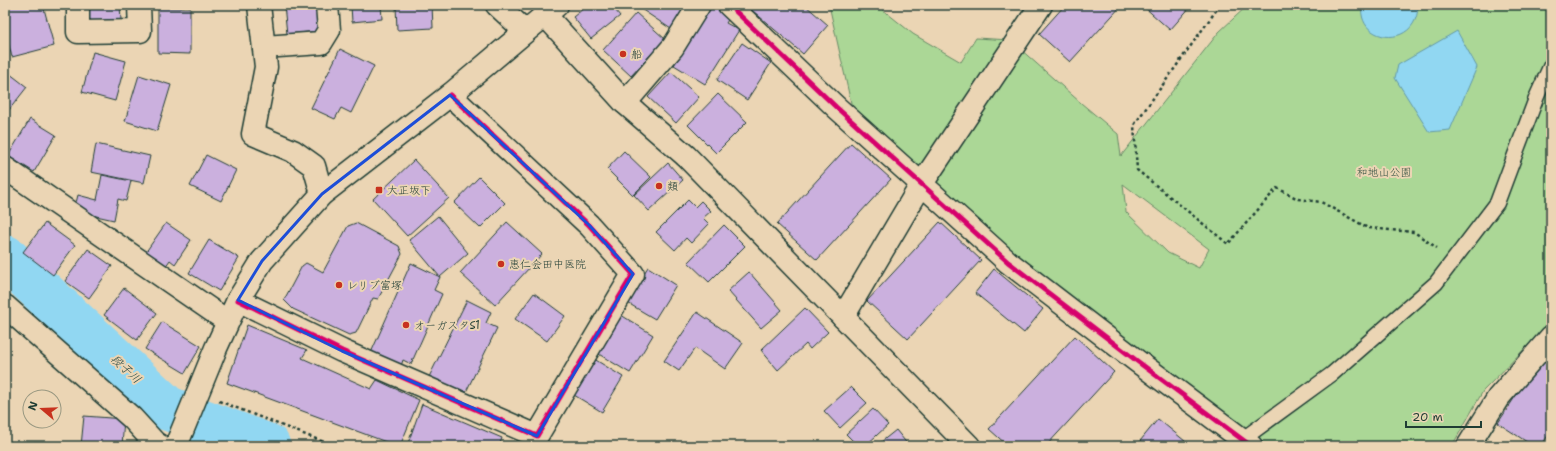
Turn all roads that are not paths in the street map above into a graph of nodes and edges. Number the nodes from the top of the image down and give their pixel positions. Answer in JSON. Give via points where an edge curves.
{"nodes":[{"id":1,"x":78,"y":5,"type":"edge"},
{"id":2,"x":139,"y":5,"type":"edge"},
{"id":3,"x":259,"y":5,"type":"edge"},
{"id":4,"x":327,"y":5,"type":"edge"},
{"id":5,"x":497,"y":5,"type":"edge"},
{"id":6,"x":699,"y":5,"type":"edge"},
{"id":7,"x":729,"y":5,"type":"edge"},
{"id":8,"x":1041,"y":5,"type":"edge"},
{"id":9,"x":551,"y":10,"type":"edge"},
{"id":10,"x":525,"y":31,"type":"junction"},
{"id":11,"x":264,"y":47,"type":"junction"},
{"id":12,"x":1551,"y":65,"type":"edge"},
{"id":13,"x":450,"y":95,"type":"junction"},
{"id":14,"x":625,"y":103,"type":"junction"},
{"id":15,"x":5,"y":168,"type":"edge"},
{"id":16,"x":921,"y":185,"type":"junction"},
{"id":17,"x":322,"y":194,"type":"junction"},
{"id":18,"x":238,"y":300,"type":"junction"},
{"id":19,"x":5,"y":306,"type":"edge"},
{"id":20,"x":843,"y":317,"type":"junction"},
{"id":21,"x":227,"y":321,"type":"junction"},
{"id":22,"x":1551,"y":337,"type":"edge"},
{"id":23,"x":535,"y":441,"type":"edge"},
{"id":24,"x":171,"y":444,"type":"edge"},
{"id":25,"x":1243,"y":444,"type":"edge"},
{"id":26,"x":969,"y":446,"type":"edge"},
{"id":27,"x":1468,"y":446,"type":"edge"}],
"edges":[{"from":1,"to":2,"type":"street","via":[[78,32],[140,31]]},
{"from":3,"to":11,"type":"street"},
{"from":4,"to":11,"type":"street","via":[[329,30],[321,43]]},
{"from":5,"to":10,"type":"street"},
{"from":6,"to":14,"type":"street","via":[[673,47]]},
{"from":7,"to":16,"type":"street"},
{"from":8,"to":16,"type":"street"},
{"from":9,"to":10,"type":"street"},
{"from":9,"to":14,"type":"street"},
{"from":10,"to":13,"type":"street"},
{"from":11,"to":17,"type":"street","via":[[266,67],[253,134],[294,151],[314,166]]},
{"from":12,"to":25,"type":"lane","via":[[1497,204],[1436,283],[1332,374]]},
{"from":13,"to":17,"type":"street"},
{"from":13,"to":23,"type":"street","via":[[589,224],[633,274]]},
{"from":14,"to":20,"type":"street","via":[[686,156]]},
{"from":15,"to":21,"type":"street"},
{"from":16,"to":20,"type":"street"},
{"from":16,"to":25,"type":"street","via":[[1008,262]]},
{"from":17,"to":18,"type":"street","via":[[262,261]]},
{"from":18,"to":21,"type":"street"},
{"from":18,"to":23,"type":"street"},
{"from":19,"to":24,"type":"street","via":[[132,418],[155,443]]},
{"from":20,"to":26,"type":"street"},
{"from":21,"to":24,"type":"street","via":[[198,392]]},
{"from":22,"to":27,"type":"street","via":[[1498,398]]}]}
